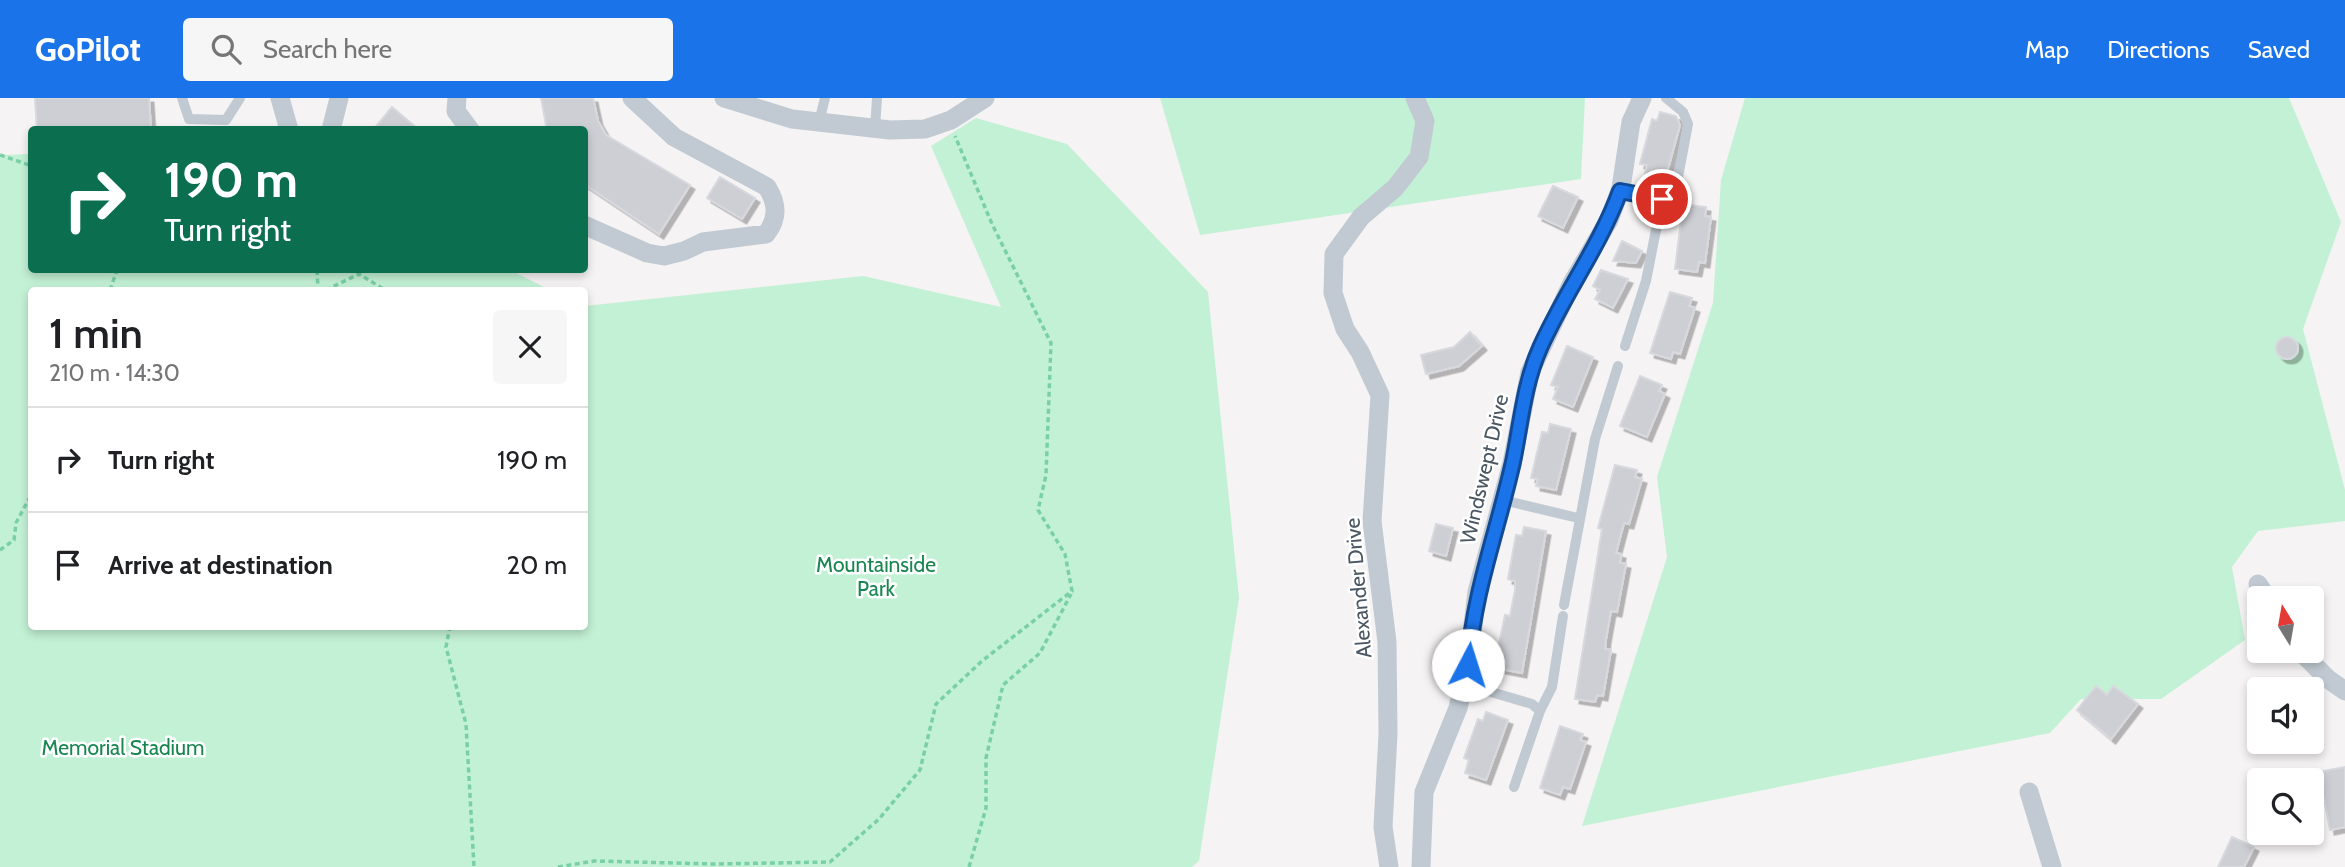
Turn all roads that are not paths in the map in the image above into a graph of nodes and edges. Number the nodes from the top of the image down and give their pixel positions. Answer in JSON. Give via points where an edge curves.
{"nodes":[{"id":1,"x":182,"y":98,"type":"edge"},
{"id":2,"x":240,"y":98,"type":"edge"},
{"id":3,"x":280,"y":98,"type":"edge"},
{"id":4,"x":339,"y":98,"type":"edge"},
{"id":5,"x":457,"y":98,"type":"edge"},
{"id":6,"x":632,"y":98,"type":"edge"},
{"id":7,"x":724,"y":98,"type":"edge"},
{"id":8,"x":825,"y":98,"type":"edge"},
{"id":9,"x":877,"y":98,"type":"edge"},
{"id":10,"x":985,"y":98,"type":"edge"},
{"id":11,"x":1415,"y":98,"type":"edge"},
{"id":12,"x":1642,"y":98,"type":"edge"},
{"id":13,"x":1666,"y":98,"type":"edge"},
{"id":14,"x":819,"y":122,"type":"junction"},
{"id":15,"x":288,"y":126,"type":"edge"},
{"id":16,"x":332,"y":126,"type":"edge"},
{"id":17,"x":468,"y":126,"type":"edge"},
{"id":18,"x":875,"y":128,"type":"junction"},
{"id":19,"x":1620,"y":191,"type":"junction"},
{"id":20,"x":1662,"y":199,"type":"junction"},
{"id":21,"x":588,"y":227,"type":"edge"},
{"id":22,"x":1625,"y":346,"type":"dead end"},
{"id":23,"x":1618,"y":366,"type":"dead end"},
{"id":24,"x":1503,"y":500,"type":"junction"},
{"id":25,"x":1578,"y":518,"type":"junction"},
{"id":26,"x":2312,"y":663,"type":"edge"},
{"id":27,"x":1464,"y":684,"type":"junction"},
{"id":28,"x":2345,"y":691,"type":"edge"},
{"id":29,"x":1540,"y":711,"type":"junction"},
{"id":30,"x":1514,"y":787,"type":"dead end"},
{"id":31,"x":2029,"y":792,"type":"dead end"},
{"id":32,"x":1388,"y":867,"type":"edge"},
{"id":33,"x":1420,"y":867,"type":"edge"},
{"id":34,"x":2052,"y":867,"type":"edge"}],
"edges":[{"from":1,"to":2,"type":"lane","via":[[189,119],[202,120],[226,120]]},
{"from":3,"to":15,"type":"street"},
{"from":4,"to":16,"type":"street"},
{"from":5,"to":17,"type":"street","via":[[456,111]]},
{"from":6,"to":21,"type":"street","via":[[674,137],[767,187],[775,218],[766,234],[702,242],[664,256]]},
{"from":7,"to":14,"type":"street"},
{"from":8,"to":14,"type":"lane"},
{"from":9,"to":18,"type":"lane"},
{"from":10,"to":18,"type":"street","via":[[951,120],[925,129]]},
{"from":11,"to":32,"type":"street","name":"Alexander Drive","via":[[1425,121],[1419,157],[1395,188],[1361,217],[1334,254],[1333,293],[1345,330],[1380,396],[1372,521],[1387,642],[1382,827]]},
{"from":12,"to":19,"type":"street","name":"Windswept Drive","via":[[1631,122]]},
{"from":13,"to":20,"type":"lane","via":[[1687,118],[1688,135],[1675,193]]},
{"from":14,"to":18,"type":"street"},
{"from":19,"to":20,"type":"lane"},
{"from":19,"to":24,"type":"street","name":"Windswept Drive","via":[[1530,372]]},
{"from":20,"to":22,"type":"lane","via":[[1646,281]]},
{"from":23,"to":25,"type":"lane","via":[[1595,439]]},
{"from":24,"to":25,"type":"lane"},
{"from":24,"to":27,"type":"street","name":"Windswept Drive","via":[[1477,592]]},
{"from":25,"to":29,"type":"lane","via":[[1552,687]]},
{"from":26,"to":28,"type":"street"},
{"from":27,"to":29,"type":"lane","via":[[1532,704]]},
{"from":27,"to":33,"type":"street","name":"Windswept Drive","via":[[1424,792]]},
{"from":29,"to":30,"type":"lane"},
{"from":31,"to":34,"type":"street"}]}
